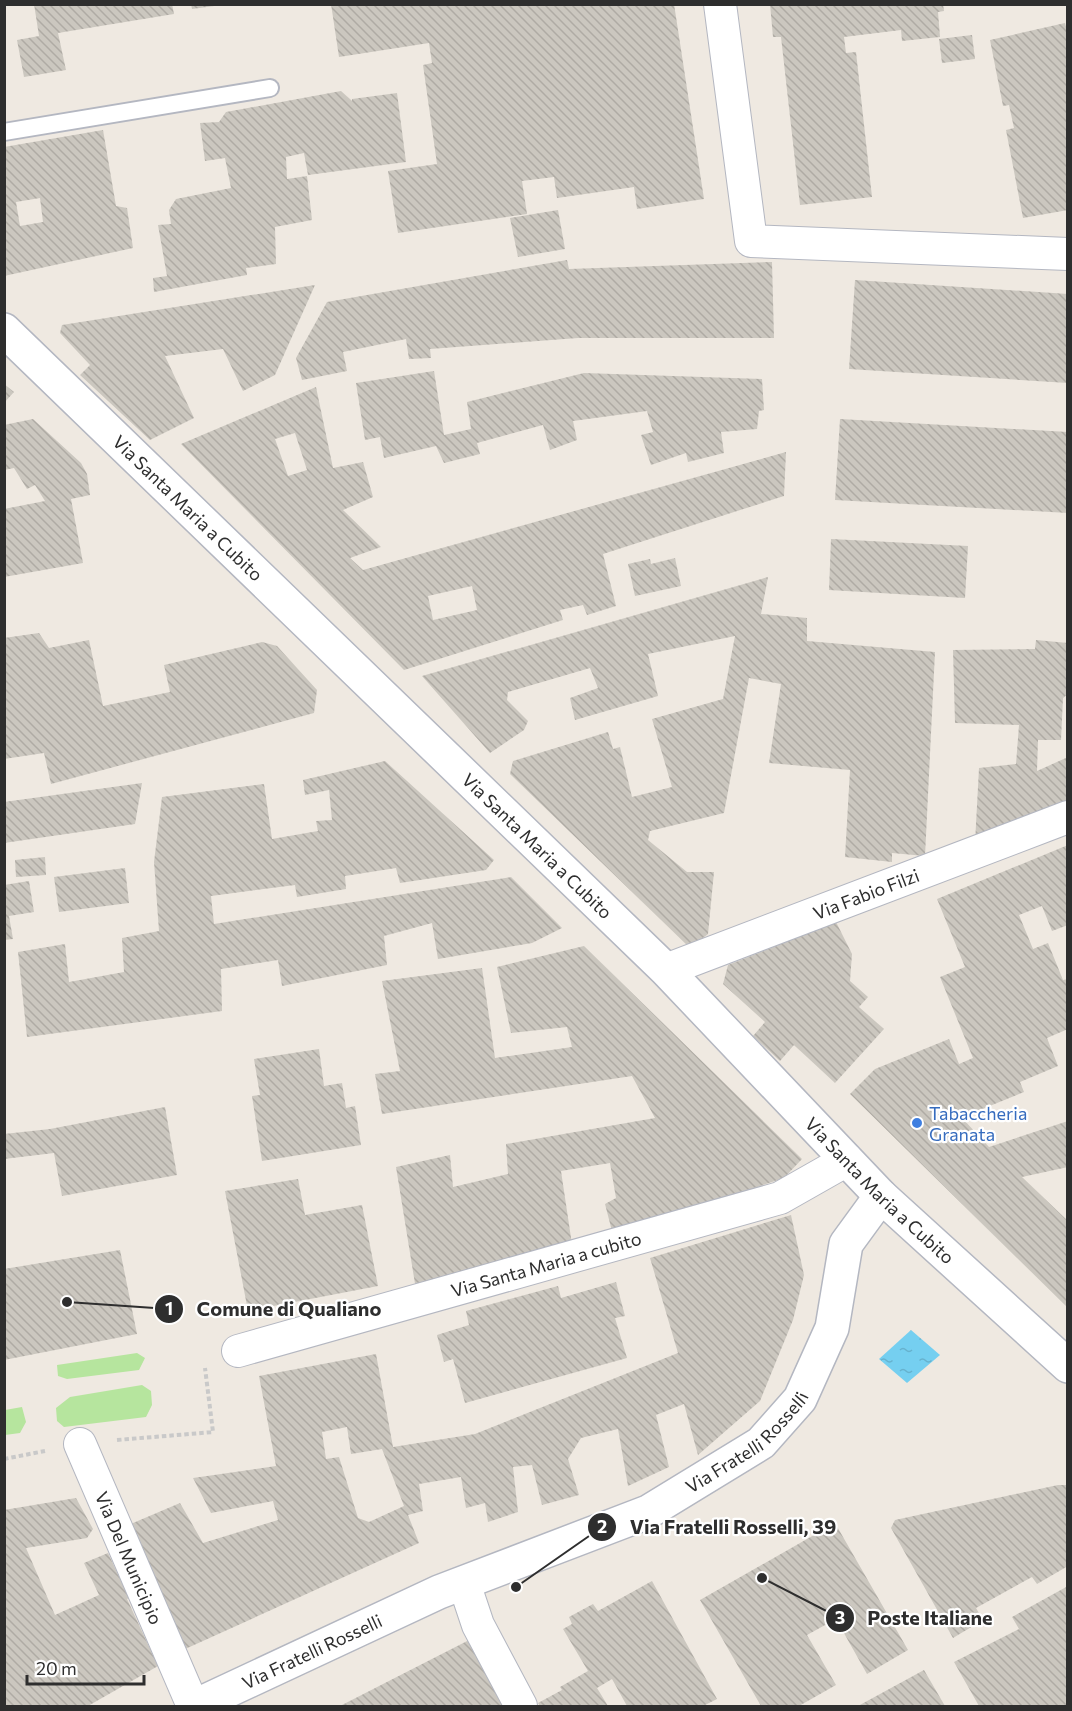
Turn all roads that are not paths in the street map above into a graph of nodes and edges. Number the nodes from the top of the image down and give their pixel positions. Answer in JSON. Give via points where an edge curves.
{"nodes":[{"id":1,"x":720,"y":4,"type":"edge"},
{"id":2,"x":270,"y":88,"type":"dead end"},
{"id":3,"x":4,"y":132,"type":"edge"},
{"id":4,"x":1068,"y":254,"type":"edge"},
{"id":5,"x":4,"y":330,"type":"edge"},
{"id":6,"x":1068,"y":817,"type":"edge"},
{"id":7,"x":666,"y":970,"type":"junction"},
{"id":8,"x":847,"y":1160,"type":"junction"},
{"id":9,"x":881,"y":1196,"type":"junction"},
{"id":10,"x":238,"y":1352,"type":"road end"},
{"id":11,"x":1068,"y":1366,"type":"edge"},
{"id":12,"x":80,"y":1444,"type":"road end"},
{"id":13,"x":464,"y":1583,"type":"junction"},
{"id":14,"x":194,"y":1707,"type":"edge"},
{"id":15,"x":521,"y":1707,"type":"edge"}],
"edges":[{"from":1,"to":4,"type":"street","via":[[751,241]]},
{"from":2,"to":3,"type":"lane"},
{"from":5,"to":7,"type":"main road","name":"Via Santa Maria a Cubito"},
{"from":6,"to":7,"type":"street","name":"Via Fabio Filzi"},
{"from":7,"to":8,"type":"main road","name":"Via Santa Maria a Cubito"},
{"from":8,"to":9,"type":"main road","name":"Via Santa Maria a Cubito"},
{"from":8,"to":10,"type":"street","name":"Via Santa Maria a cubito","via":[[780,1198]]},
{"from":9,"to":11,"type":"main road","name":"Via Santa Maria a Cubito"},
{"from":9,"to":13,"type":"main road","name":"Via Fratelli Rosselli","via":[[846,1244],[832,1328],[800,1399],[761,1443],[648,1512]]},
{"from":12,"to":14,"type":"street","name":"Via Del Municipio"},
{"from":13,"to":14,"type":"main road","name":"Via Fratelli Rosselli"},
{"from":13,"to":15,"type":"street","via":[[478,1625]]}]}
